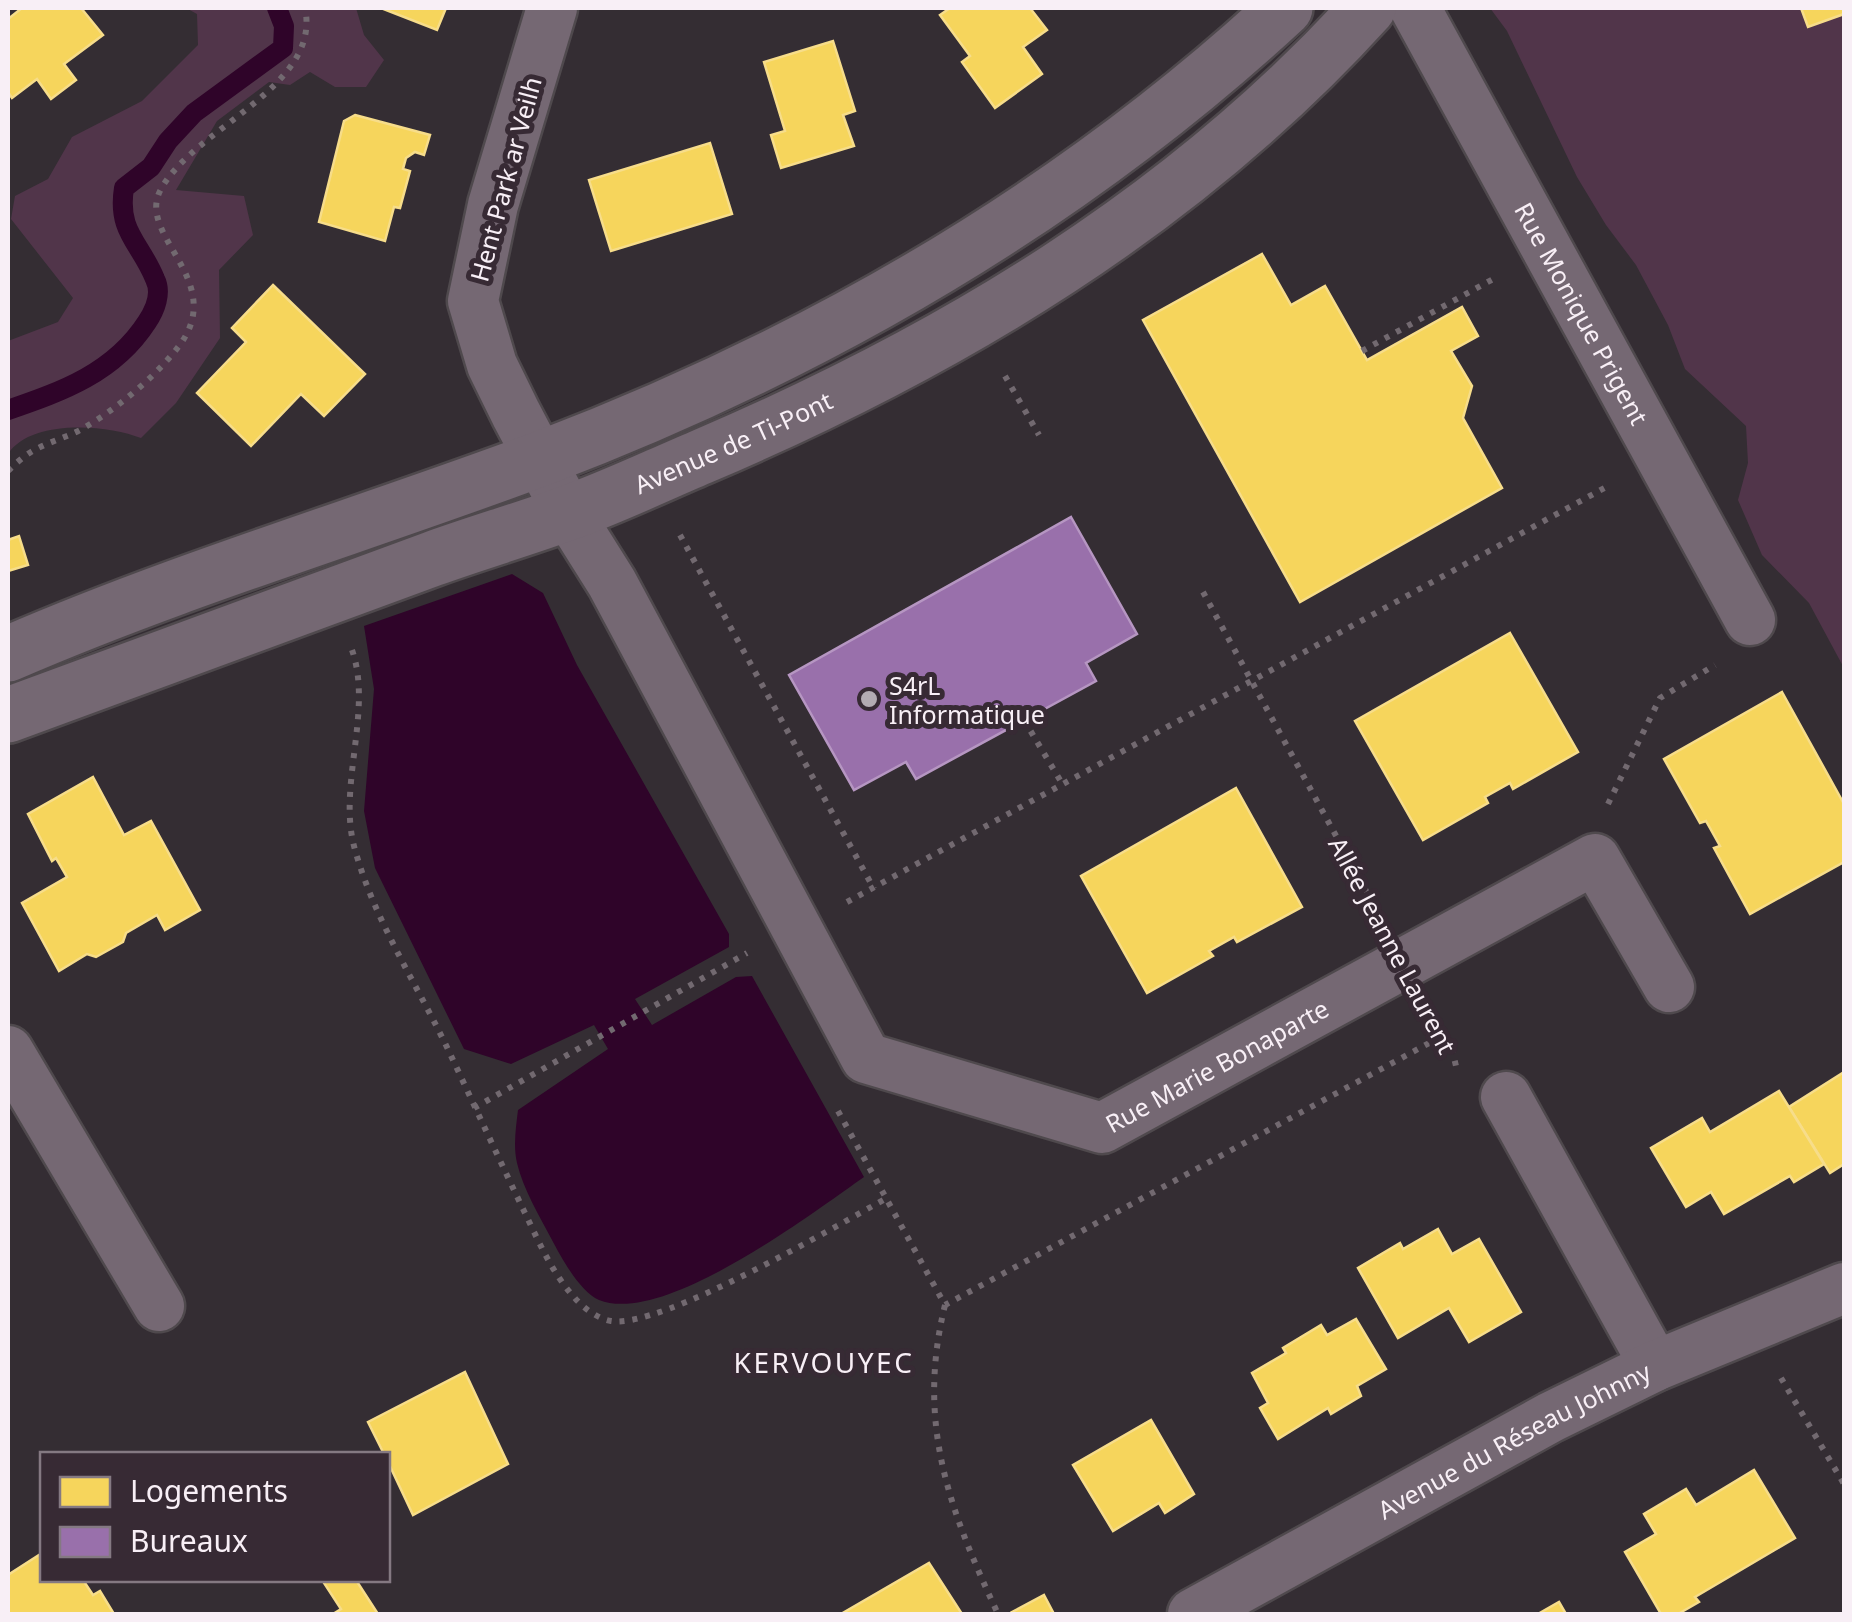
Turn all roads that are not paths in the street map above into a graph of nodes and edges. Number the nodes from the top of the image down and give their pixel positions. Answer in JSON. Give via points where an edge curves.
{"nodes":[{"id":1,"x":552,"y":8,"type":"edge"},
{"id":2,"x":1285,"y":8,"type":"edge"},
{"id":3,"x":1368,"y":8,"type":"edge"},
{"id":4,"x":1415,"y":8,"type":"edge"},
{"id":5,"x":541,"y":458,"type":"junction"},
{"id":6,"x":568,"y":513,"type":"junction"},
{"id":7,"x":1750,"y":620,"type":"road end"},
{"id":8,"x":8,"y":654,"type":"edge"},
{"id":9,"x":8,"y":715,"type":"edge"},
{"id":10,"x":1669,"y":987,"type":"dead end"},
{"id":11,"x":8,"y":1051,"type":"edge"},
{"id":12,"x":1506,"y":1098,"type":"road end"},
{"id":13,"x":1844,"y":1288,"type":"edge"},
{"id":14,"x":159,"y":1306,"type":"dead end"},
{"id":15,"x":1655,"y":1366,"type":"junction"},
{"id":16,"x":1193,"y":1614,"type":"edge"}],
"edges":[{"from":1,"to":5,"type":"street","name":"Hent Park ar Veilh","via":[[493,206],[474,300],[492,365]]},
{"from":2,"to":5,"type":"street","via":[[1073,183],[943,265],[733,378]]},
{"from":3,"to":6,"type":"street","name":"Avenue de Ti-Pont","via":[[1248,128],[1064,267],[851,389]]},
{"from":4,"to":7,"type":"street","name":"Rue Monique Prigent"},
{"from":5,"to":6,"type":"street","name":"Rue Marie Bonaparte"},
{"from":5,"to":8,"type":"street"},
{"from":6,"to":9,"type":"street","name":"Avenue de Ti-Pont"},
{"from":6,"to":10,"type":"street","name":"Rue Marie Bonaparte","via":[[866,1058],[1102,1128],[1595,859]]},
{"from":11,"to":14,"type":"street"},
{"from":12,"to":15,"type":"street"},
{"from":13,"to":15,"type":"street","name":"Avenue du Réseau Johnny"},
{"from":15,"to":16,"type":"street","name":"Avenue du Réseau Johnny"}]}
